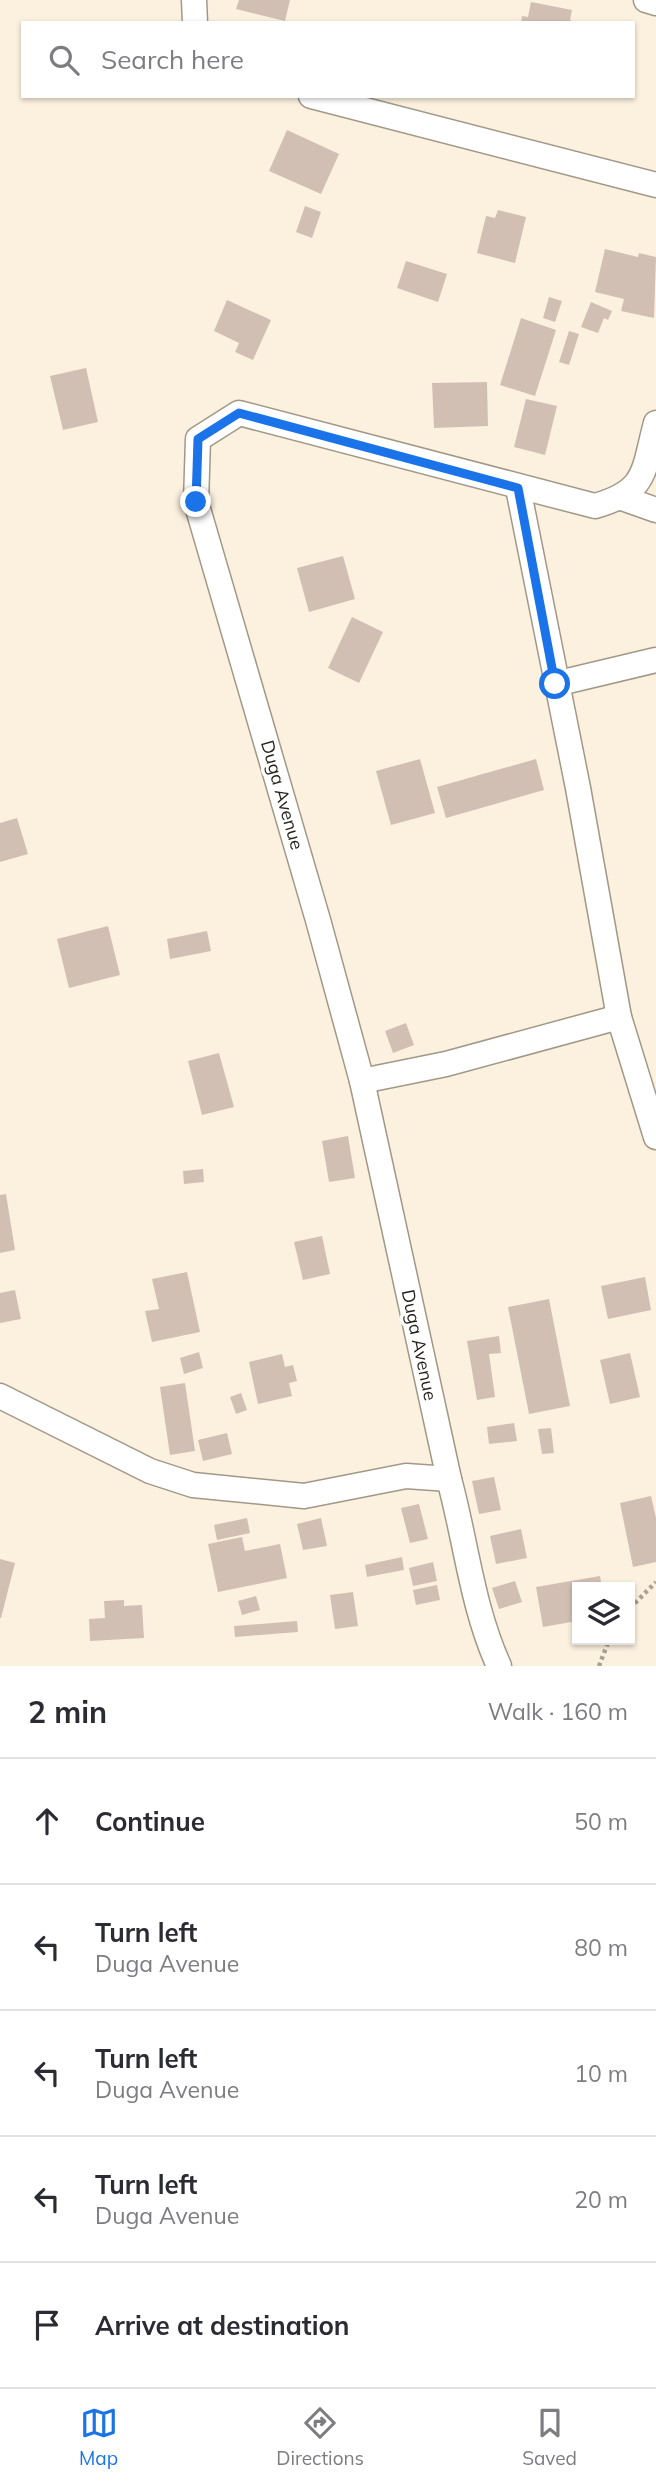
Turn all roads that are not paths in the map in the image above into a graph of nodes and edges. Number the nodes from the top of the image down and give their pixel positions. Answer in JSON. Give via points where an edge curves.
{"nodes":[{"id":1,"x":194,"y":0,"type":"edge"},
{"id":2,"x":646,"y":0,"type":"edge"},
{"id":3,"x":656,"y":3,"type":"edge"},
{"id":4,"x":195,"y":21,"type":"edge"},
{"id":5,"x":318,"y":98,"type":"edge"},
{"id":6,"x":656,"y":185,"type":"edge"},
{"id":7,"x":656,"y":423,"type":"edge"},
{"id":8,"x":518,"y":488,"type":"junction"},
{"id":9,"x":622,"y":498,"type":"junction"},
{"id":10,"x":656,"y":510,"type":"edge"},
{"id":11,"x":656,"y":660,"type":"edge"},
{"id":12,"x":555,"y":684,"type":"junction"},
{"id":13,"x":619,"y":1017,"type":"junction"},
{"id":14,"x":362,"y":1081,"type":"junction"},
{"id":15,"x":654,"y":1125,"type":"edge"},
{"id":16,"x":0,"y":1396,"type":"edge"},
{"id":17,"x":449,"y":1479,"type":"junction"},
{"id":18,"x":499,"y":1666,"type":"edge"}],
"edges":[{"from":1,"to":4,"type":"street"},
{"from":2,"to":3,"type":"street"},
{"from":5,"to":6,"type":"street"},
{"from":7,"to":9,"type":"street","via":[[641,481]]},
{"from":8,"to":9,"type":"street","name":"Duga Avenue","via":[[595,506]]},
{"from":8,"to":12,"type":"street"},
{"from":8,"to":14,"type":"street","name":"Duga Avenue","via":[[239,413],[198,439],[196,502]]},
{"from":9,"to":10,"type":"street"},
{"from":11,"to":12,"type":"street"},
{"from":12,"to":13,"type":"street"},
{"from":13,"to":14,"type":"street","via":[[446,1064]]},
{"from":13,"to":15,"type":"street"},
{"from":14,"to":17,"type":"street","name":"Duga Avenue"},
{"from":16,"to":17,"type":"street","via":[[150,1471],[193,1485],[304,1496],[405,1476]]},
{"from":17,"to":18,"type":"street","name":"Duga Avenue","via":[[482,1630]]}]}
